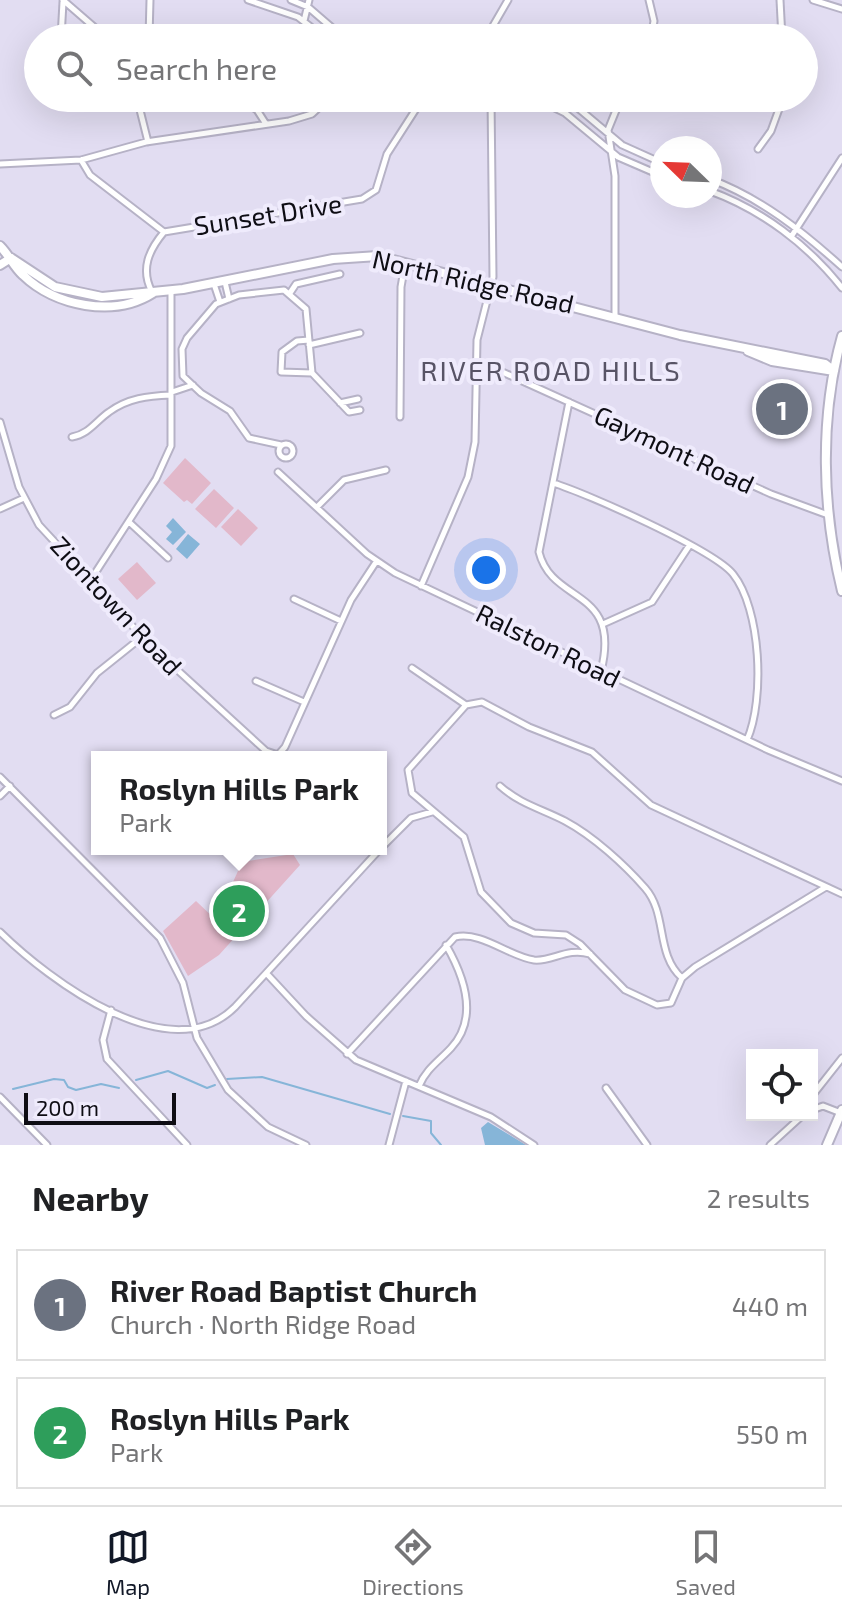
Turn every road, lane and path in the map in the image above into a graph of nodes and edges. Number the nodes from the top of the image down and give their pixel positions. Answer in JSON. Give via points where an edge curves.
{"nodes":[{"id":1,"x":150,"y":0,"type":"edge"},
{"id":2,"x":248,"y":0,"type":"edge"},
{"id":3,"x":291,"y":0,"type":"edge"},
{"id":4,"x":508,"y":0,"type":"edge"},
{"id":5,"x":649,"y":0,"type":"edge"},
{"id":6,"x":780,"y":0,"type":"edge"},
{"id":7,"x":813,"y":0,"type":"edge"},
{"id":8,"x":63,"y":1,"type":"edge"},
{"id":9,"x":308,"y":3,"type":"edge"},
{"id":10,"x":842,"y":9,"type":"edge"},
{"id":11,"x":304,"y":21,"type":"junction"},
{"id":12,"x":62,"y":24,"type":"edge"},
{"id":13,"x":88,"y":24,"type":"edge"},
{"id":14,"x":149,"y":24,"type":"edge"},
{"id":15,"x":308,"y":24,"type":"edge"},
{"id":16,"x":330,"y":24,"type":"edge"},
{"id":17,"x":494,"y":24,"type":"edge"},
{"id":18,"x":652,"y":24,"type":"edge"},
{"id":19,"x":781,"y":24,"type":"edge"},
{"id":20,"x":140,"y":112,"type":"edge"},
{"id":21,"x":258,"y":112,"type":"edge"},
{"id":22,"x":312,"y":112,"type":"edge"},
{"id":23,"x":414,"y":112,"type":"edge"},
{"id":24,"x":491,"y":112,"type":"edge"},
{"id":25,"x":563,"y":112,"type":"edge"},
{"id":26,"x":582,"y":112,"type":"edge"},
{"id":27,"x":615,"y":112,"type":"edge"},
{"id":28,"x":778,"y":112,"type":"edge"},
{"id":29,"x":266,"y":124,"type":"junction"},
{"id":30,"x":610,"y":136,"type":"junction"},
{"id":31,"x":148,"y":142,"type":"junction"},
{"id":32,"x":758,"y":149,"type":"dead end"},
{"id":33,"x":613,"y":154,"type":"junction"},
{"id":34,"x":650,"y":158,"type":"edge"},
{"id":35,"x":842,"y":158,"type":"edge"},
{"id":36,"x":81,"y":160,"type":"junction"},
{"id":37,"x":628,"y":162,"type":"junction"},
{"id":38,"x":0,"y":164,"type":"edge"},
{"id":39,"x":615,"y":171,"type":"junction"},
{"id":40,"x":650,"y":171,"type":"edge"},
{"id":41,"x":722,"y":184,"type":"edge"},
{"id":42,"x":722,"y":196,"type":"edge"},
{"id":43,"x":798,"y":228,"type":"junction"},
{"id":44,"x":164,"y":232,"type":"junction"},
{"id":45,"x":791,"y":237,"type":"junction"},
{"id":46,"x":0,"y":246,"type":"edge"},
{"id":47,"x":11,"y":258,"type":"junction"},
{"id":48,"x":406,"y":263,"type":"junction"},
{"id":49,"x":0,"y":265,"type":"edge"},
{"id":50,"x":842,"y":267,"type":"edge"},
{"id":51,"x":340,"y":274,"type":"dead end"},
{"id":52,"x":225,"y":282,"type":"junction"},
{"id":53,"x":214,"y":284,"type":"junction"},
{"id":54,"x":491,"y":285,"type":"junction"},
{"id":55,"x":842,"y":288,"type":"edge"},
{"id":56,"x":171,"y":291,"type":"junction"},
{"id":57,"x":153,"y":293,"type":"junction"},
{"id":58,"x":290,"y":293,"type":"junction"},
{"id":59,"x":229,"y":299,"type":"junction"},
{"id":60,"x":220,"y":302,"type":"junction"},
{"id":61,"x":615,"y":317,"type":"junction"},
{"id":62,"x":360,"y":333,"type":"dead end"},
{"id":63,"x":842,"y":336,"type":"edge"},
{"id":64,"x":309,"y":343,"type":"junction"},
{"id":65,"x":477,"y":364,"type":"junction"},
{"id":66,"x":838,"y":372,"type":"edge"},
{"id":67,"x":312,"y":373,"type":"junction"},
{"id":68,"x":193,"y":385,"type":"junction"},
{"id":69,"x":171,"y":394,"type":"junction"},
{"id":70,"x":358,"y":399,"type":"dead end"},
{"id":71,"x":569,"y":402,"type":"junction"},
{"id":72,"x":340,"y":403,"type":"junction"},
{"id":73,"x":360,"y":410,"type":"dead end"},
{"id":74,"x":400,"y":417,"type":"dead end"},
{"id":75,"x":0,"y":422,"type":"edge"},
{"id":76,"x":72,"y":437,"type":"dead end"},
{"id":77,"x":281,"y":445,"type":"dead end"},
{"id":78,"x":386,"y":470,"type":"dead end"},
{"id":79,"x":278,"y":472,"type":"dead end"},
{"id":80,"x":553,"y":483,"type":"junction"},
{"id":81,"x":24,"y":498,"type":"junction"},
{"id":82,"x":317,"y":507,"type":"junction"},
{"id":83,"x":0,"y":509,"type":"edge"},
{"id":84,"x":828,"y":515,"type":"junction"},
{"id":85,"x":129,"y":522,"type":"junction"},
{"id":86,"x":689,"y":546,"type":"junction"},
{"id":87,"x":168,"y":558,"type":"dead end"},
{"id":88,"x":376,"y":562,"type":"junction"},
{"id":89,"x":90,"y":581,"type":"junction"},
{"id":90,"x":421,"y":586,"type":"junction"},
{"id":91,"x":842,"y":591,"type":"edge"},
{"id":92,"x":294,"y":599,"type":"dead end"},
{"id":93,"x":341,"y":621,"type":"junction"},
{"id":94,"x":603,"y":624,"type":"junction"},
{"id":95,"x":142,"y":637,"type":"junction"},
{"id":96,"x":412,"y":668,"type":"dead end"},
{"id":97,"x":601,"y":671,"type":"junction"},
{"id":98,"x":256,"y":681,"type":"dead end"},
{"id":99,"x":304,"y":702,"type":"junction"},
{"id":100,"x":466,"y":705,"type":"junction"},
{"id":101,"x":54,"y":715,"type":"dead end"},
{"id":102,"x":747,"y":740,"type":"junction"},
{"id":103,"x":266,"y":751,"type":"edge"},
{"id":104,"x":282,"y":751,"type":"edge"},
{"id":105,"x":0,"y":777,"type":"edge"},
{"id":106,"x":842,"y":781,"type":"edge"},
{"id":107,"x":10,"y":786,"type":"junction"},
{"id":108,"x":500,"y":786,"type":"dead end"},
{"id":109,"x":0,"y":796,"type":"edge"},
{"id":110,"x":433,"y":812,"type":"junction"},
{"id":111,"x":387,"y":843,"type":"edge"},
{"id":112,"x":376,"y":855,"type":"edge"},
{"id":113,"x":826,"y":887,"type":"junction"},
{"id":114,"x":842,"y":894,"type":"edge"},
{"id":115,"x":0,"y":932,"type":"edge"},
{"id":116,"x":446,"y":945,"type":"junction"},
{"id":117,"x":591,"y":954,"type":"junction"},
{"id":118,"x":267,"y":974,"type":"junction"},
{"id":119,"x":682,"y":978,"type":"junction"},
{"id":120,"x":111,"y":1010,"type":"junction"},
{"id":121,"x":194,"y":1029,"type":"junction"},
{"id":122,"x":347,"y":1054,"type":"junction"},
{"id":123,"x":842,"y":1058,"type":"edge"},
{"id":124,"x":406,"y":1081,"type":"junction"},
{"id":125,"x":419,"y":1086,"type":"junction"},
{"id":126,"x":606,"y":1088,"type":"dead end"},
{"id":127,"x":818,"y":1088,"type":"edge"},
{"id":128,"x":0,"y":1097,"type":"edge"},
{"id":129,"x":818,"y":1108,"type":"edge"},
{"id":130,"x":841,"y":1112,"type":"edge"},
{"id":131,"x":796,"y":1121,"type":"edge"},
{"id":132,"x":47,"y":1145,"type":"edge"},
{"id":133,"x":187,"y":1145,"type":"edge"},
{"id":134,"x":306,"y":1145,"type":"edge"},
{"id":135,"x":389,"y":1145,"type":"edge"},
{"id":136,"x":534,"y":1145,"type":"edge"},
{"id":137,"x":647,"y":1145,"type":"edge"},
{"id":138,"x":770,"y":1145,"type":"edge"},
{"id":139,"x":827,"y":1145,"type":"edge"}],
"edges":[{"from":1,"to":14,"type":"street"},
{"from":2,"to":11,"type":"street"},
{"from":3,"to":9,"type":"street"},
{"from":4,"to":17,"type":"street"},
{"from":5,"to":18,"type":"street"},
{"from":6,"to":19,"type":"street"},
{"from":7,"to":10,"type":"street"},
{"from":8,"to":12,"type":"street"},
{"from":8,"to":13,"type":"street"},
{"from":9,"to":11,"type":"street"},
{"from":9,"to":16,"type":"street"},
{"from":11,"to":15,"type":"street"},
{"from":20,"to":31,"type":"street"},
{"from":21,"to":29,"type":"street"},
{"from":22,"to":29,"type":"street"},
{"from":23,"to":44,"type":"street","name":"Sunset Drive","via":[[368,197]]},
{"from":24,"to":54,"type":"street"},
{"from":25,"to":33,"type":"street"},
{"from":26,"to":30,"type":"street"},
{"from":27,"to":30,"type":"street"},
{"from":28,"to":32,"type":"street"},
{"from":29,"to":31,"type":"street"},
{"from":30,"to":33,"type":"street"},
{"from":30,"to":34,"type":"street"},
{"from":31,"to":36,"type":"street"},
{"from":33,"to":37,"type":"street"},
{"from":33,"to":39,"type":"street"},
{"from":35,"to":43,"type":"street"},
{"from":36,"to":38,"type":"street"},
{"from":36,"to":44,"type":"street","name":"Sunset Drive","via":[[90,175]]},
{"from":37,"to":39,"type":"street"},
{"from":37,"to":40,"type":"street"},
{"from":39,"to":61,"type":"street"},
{"from":41,"to":43,"type":"street"},
{"from":42,"to":45,"type":"street"},
{"from":43,"to":45,"type":"street"},
{"from":43,"to":50,"type":"street"},
{"from":44,"to":57,"type":"street","via":[[147,260]]},
{"from":45,"to":55,"type":"street"},
{"from":46,"to":47,"type":"main road","name":"North Ridge Road"},
{"from":47,"to":49,"type":"main road"},
{"from":47,"to":57,"type":"main road","name":"North Ridge Road","via":[[48,283],[77,294]]},
{"from":48,"to":52,"type":"main road","name":"North Ridge Road","via":[[360,255]]},
{"from":48,"to":54,"type":"main road","name":"North Ridge Road"},
{"from":48,"to":74,"type":"street","via":[[401,287]]},
{"from":51,"to":58,"type":"street","via":[[296,284]]},
{"from":52,"to":53,"type":"main road","name":"North Ridge Road"},
{"from":52,"to":59,"type":"street"},
{"from":53,"to":56,"type":"main road","name":"North Ridge Road"},
{"from":53,"to":60,"type":"street"},
{"from":54,"to":61,"type":"main road","name":"North Ridge Road"},
{"from":54,"to":65,"type":"street","via":[[477,340]]},
{"from":56,"to":57,"type":"main road","name":"North Ridge Road"},
{"from":56,"to":69,"type":"street"},
{"from":58,"to":59,"type":"street","via":[[273,289]]},
{"from":58,"to":64,"type":"street","via":[[306,309]]},
{"from":59,"to":60,"type":"street"},
{"from":60,"to":68,"type":"street","via":[[182,349],[183,376]]},
{"from":61,"to":66,"type":"main road","name":"North Ridge Road","via":[[772,361]]},
{"from":62,"to":64,"type":"street"},
{"from":63,"to":66,"type":"main road"},
{"from":64,"to":67,"type":"street"},
{"from":64,"to":67,"type":"street","via":[[297,341],[282,352],[281,372]]},
{"from":65,"to":71,"type":"street","name":"Gaymont Road"},
{"from":65,"to":90,"type":"street","via":[[470,469]]},
{"from":66,"to":84,"type":"main road","via":[[827,453]]},
{"from":67,"to":72,"type":"street"},
{"from":68,"to":69,"type":"street"},
{"from":68,"to":77,"type":"street","via":[[230,411],[249,438]]},
{"from":69,"to":76,"type":"street","via":[[123,403],[85,434]]},
{"from":69,"to":85,"type":"street","via":[[169,456]]},
{"from":70,"to":72,"type":"street"},
{"from":71,"to":80,"type":"street"},
{"from":71,"to":84,"type":"street","name":"Gaymont Road"},
{"from":72,"to":73,"type":"street","via":[[349,412]]},
{"from":75,"to":81,"type":"street","name":"Ziontown Road"},
{"from":78,"to":82,"type":"street","via":[[344,480]]},
{"from":79,"to":82,"type":"street","name":"Ralston Road"},
{"from":80,"to":86,"type":"street"},
{"from":80,"to":94,"type":"street","via":[[540,556]]},
{"from":81,"to":83,"type":"street"},
{"from":81,"to":89,"type":"street","name":"Ziontown Road","via":[[39,525]]},
{"from":82,"to":88,"type":"street","name":"Ralston Road"},
{"from":84,"to":91,"type":"main road"},
{"from":85,"to":87,"type":"street"},
{"from":85,"to":89,"type":"street"},
{"from":86,"to":94,"type":"street","via":[[652,602]]},
{"from":86,"to":102,"type":"street","via":[[728,568],[744,596],[758,659]]},
{"from":88,"to":90,"type":"street","name":"Ralston Road"},
{"from":88,"to":93,"type":"street"},
{"from":89,"to":95,"type":"street","name":"Ziontown Road"},
{"from":90,"to":97,"type":"street","name":"Ralston Road"},
{"from":92,"to":93,"type":"street"},
{"from":93,"to":99,"type":"street"},
{"from":94,"to":97,"type":"street"},
{"from":95,"to":101,"type":"street","via":[[97,673],[70,707]]},
{"from":95,"to":103,"type":"street","name":"Ziontown Road"},
{"from":96,"to":100,"type":"street"},
{"from":97,"to":102,"type":"street","name":"Ralston Road"},
{"from":98,"to":99,"type":"street"},
{"from":99,"to":104,"type":"street"},
{"from":100,"to":110,"type":"street","via":[[408,770],[412,793]]},
{"from":100,"to":113,"type":"street","via":[[482,702],[592,752],[651,805]]},
{"from":102,"to":106,"type":"street","name":"Ralston Road"},
{"from":105,"to":107,"type":"street"},
{"from":107,"to":109,"type":"street"},
{"from":107,"to":121,"type":"street","via":[[152,927],[177,970]]},
{"from":108,"to":119,"type":"street","via":[[524,804],[578,829],[644,888],[656,908],[667,958]]},
{"from":110,"to":111,"type":"street","via":[[411,818]]},
{"from":110,"to":117,"type":"street","via":[[464,837],[481,892],[511,923],[534,933],[566,935]]},
{"from":112,"to":118,"type":"street"},
{"from":113,"to":114,"type":"street"},
{"from":113,"to":119,"type":"street"},
{"from":115,"to":120,"type":"street","via":[[53,979]]},
{"from":116,"to":117,"type":"street","via":[[463,935],[536,960],[563,952]]},
{"from":116,"to":122,"type":"street"},
{"from":116,"to":125,"type":"street","via":[[466,993],[469,1016],[457,1041]]},
{"from":117,"to":119,"type":"street","via":[[620,987],[657,1005],[673,1000]]},
{"from":118,"to":121,"type":"street","via":[[226,1017]]},
{"from":118,"to":122,"type":"street"},
{"from":120,"to":121,"type":"street","via":[[154,1025]]},
{"from":120,"to":133,"type":"street","via":[[103,1040],[107,1059]]},
{"from":121,"to":134,"type":"street","via":[[235,1098],[268,1127]]},
{"from":122,"to":124,"type":"street"},
{"from":123,"to":127,"type":"street"},
{"from":124,"to":125,"type":"street"},
{"from":124,"to":135,"type":"street"},
{"from":125,"to":136,"type":"street","via":[[501,1122]]},
{"from":126,"to":137,"type":"street"},
{"from":128,"to":132,"type":"street"},
{"from":129,"to":130,"type":"street"},
{"from":130,"to":139,"type":"main road"},
{"from":131,"to":138,"type":"street"}]}
